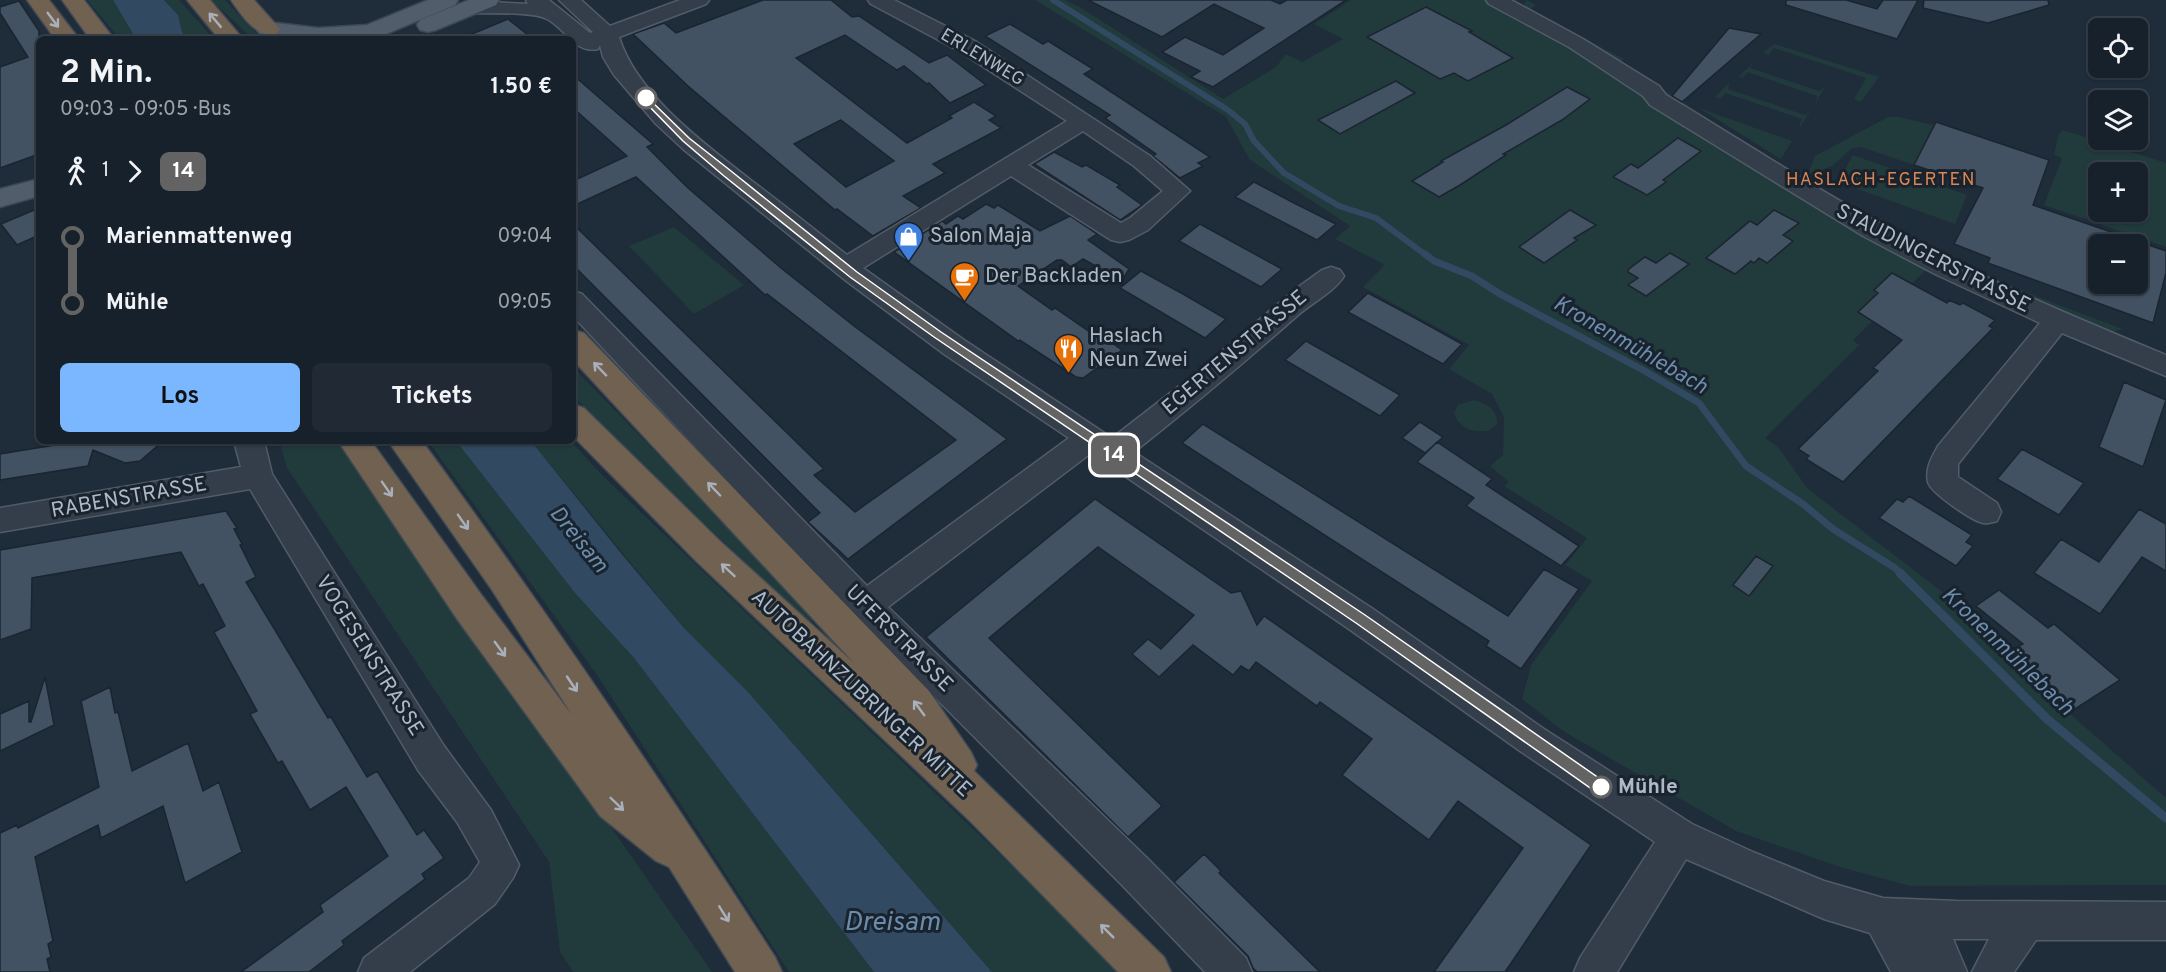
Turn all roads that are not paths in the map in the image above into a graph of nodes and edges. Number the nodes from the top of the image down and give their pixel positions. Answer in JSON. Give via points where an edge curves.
{"nodes":[{"id":1,"x":38,"y":0,"type":"edge"},
{"id":2,"x":73,"y":0,"type":"edge"},
{"id":3,"x":198,"y":0,"type":"edge"},
{"id":4,"x":242,"y":0,"type":"edge"},
{"id":5,"x":447,"y":0,"type":"edge"},
{"id":6,"x":536,"y":0,"type":"edge"},
{"id":7,"x":699,"y":0,"type":"edge"},
{"id":8,"x":878,"y":0,"type":"edge"},
{"id":9,"x":1496,"y":0,"type":"edge"},
{"id":10,"x":479,"y":4,"type":"edge"},
{"id":11,"x":579,"y":4,"type":"edge"},
{"id":12,"x":553,"y":14,"type":"junction"},
{"id":13,"x":273,"y":34,"type":"edge"},
{"id":14,"x":362,"y":35,"type":"edge"},
{"id":15,"x":65,"y":36,"type":"edge"},
{"id":16,"x":100,"y":36,"type":"edge"},
{"id":17,"x":228,"y":36,"type":"edge"},
{"id":18,"x":403,"y":36,"type":"edge"},
{"id":19,"x":610,"y":46,"type":"junction"},
{"id":20,"x":1083,"y":122,"type":"junction"},
{"id":21,"x":1012,"y":166,"type":"junction"},
{"id":22,"x":36,"y":174,"type":"edge"},
{"id":23,"x":36,"y":188,"type":"edge"},
{"id":24,"x":5,"y":196,"type":"edge"},
{"id":25,"x":846,"y":267,"type":"junction"},
{"id":26,"x":1330,"y":276,"type":"dead end"},
{"id":27,"x":576,"y":303,"type":"edge"},
{"id":28,"x":2057,"y":321,"type":"junction"},
{"id":29,"x":576,"y":344,"type":"edge"},
{"id":30,"x":2166,"y":366,"type":"edge"},
{"id":31,"x":576,"y":419,"type":"edge"},
{"id":32,"x":250,"y":444,"type":"edge"},
{"id":33,"x":356,"y":444,"type":"edge"},
{"id":34,"x":406,"y":444,"type":"edge"},
{"id":35,"x":1101,"y":446,"type":"junction"},
{"id":36,"x":258,"y":476,"type":"junction"},
{"id":37,"x":1986,"y":512,"type":"dead end"},
{"id":38,"x":0,"y":520,"type":"edge"},
{"id":39,"x":865,"y":606,"type":"junction"},
{"id":40,"x":987,"y":809,"type":"junction"},
{"id":41,"x":1679,"y":837,"type":"junction"},
{"id":42,"x":692,"y":865,"type":"junction"},
{"id":43,"x":1884,"y":917,"type":"junction"},
{"id":44,"x":1924,"y":919,"type":"junction"},
{"id":45,"x":2027,"y":920,"type":"junction"},
{"id":46,"x":2166,"y":921,"type":"edge"},
{"id":47,"x":378,"y":972,"type":"edge"},
{"id":48,"x":760,"y":972,"type":"edge"},
{"id":49,"x":1149,"y":972,"type":"edge"},
{"id":50,"x":1232,"y":972,"type":"edge"},
{"id":51,"x":1594,"y":972,"type":"edge"},
{"id":52,"x":1913,"y":972,"type":"edge"},
{"id":53,"x":1947,"y":972,"type":"edge"},
{"id":54,"x":1992,"y":972,"type":"edge"}],
"edges":[{"from":1,"to":15,"type":"highway","one_way":true},
{"from":2,"to":16,"type":"highway"},
{"from":17,"to":3,"type":"highway","one_way":true},
{"from":4,"to":13,"type":"highway"},
{"from":5,"to":14,"type":"main road"},
{"from":6,"to":12,"type":"street"},
{"from":7,"to":19,"type":"street"},
{"from":8,"to":20,"type":"street","name":"ERLENWEG","via":[[967,46]]},
{"from":9,"to":28,"type":"street","name":"STAUDINGERSTRASSE","via":[[1576,43],[1651,91],[1658,100],[1834,208],[1954,273]]},
{"from":10,"to":12,"type":"street"},
{"from":10,"to":18,"type":"main road"},
{"from":11,"to":19,"type":"street"},
{"from":12,"to":19,"type":"street","via":[[586,42]]},
{"from":13,"to":14,"type":"main road"},
{"from":19,"to":25,"type":"street","via":[[632,83],[686,140]]},
{"from":20,"to":21,"type":"street"},
{"from":20,"to":21,"type":"street","name":"ERLENWEG","via":[[1178,190],[1140,224],[1120,234]]},
{"from":21,"to":25,"type":"street"},
{"from":22,"to":24,"type":"main road"},
{"from":23,"to":24,"type":"main road"},
{"from":25,"to":35,"type":"street","via":[[954,347]]},
{"from":26,"to":35,"type":"street","name":"EGERTENSTRASSE","via":[[1206,380]]},
{"from":27,"to":39,"type":"street","name":"UFERSTRASSE"},
{"from":28,"to":30,"type":"street","name":"STAUDINGERSTRASSE"},
{"from":28,"to":37,"type":"street","via":[[1943,464],[1943,482]]},
{"from":40,"to":29,"type":"highway","one_way":true,"via":[[916,703]]},
{"from":40,"to":31,"type":"highway","name":"AUTOBAHNZUBRINGER MITTE","one_way":true,"via":[[709,552]]},
{"from":32,"to":36,"type":"street","name":"VOGESENSTRASSE"},
{"from":33,"to":42,"type":"highway","one_way":true,"via":[[470,608],[614,803]]},
{"from":34,"to":42,"type":"highway","one_way":true,"via":[[504,580]]},
{"from":35,"to":39,"type":"street","name":"EGERTENSTRASSE"},
{"from":35,"to":41,"type":"street"},
{"from":36,"to":38,"type":"street","name":"RABENSTRASSE"},
{"from":36,"to":47,"type":"street","name":"VOGESENSTRASSE","via":[[425,748],[491,843],[500,866],[482,891]]},
{"from":39,"to":50,"type":"street","name":"UFERSTRASSE"},
{"from":49,"to":40,"type":"highway","name":"AUTOBAHNZUBRINGER MITTE","one_way":true},
{"from":41,"to":43,"type":"street","via":[[1824,900]]},
{"from":41,"to":51,"type":"street"},
{"from":42,"to":48,"type":"highway","one_way":true},
{"from":43,"to":44,"type":"street"},
{"from":43,"to":52,"type":"street"},
{"from":44,"to":45,"type":"street"},
{"from":44,"to":53,"type":"street"},
{"from":45,"to":46,"type":"street"},
{"from":45,"to":54,"type":"street"}]}
